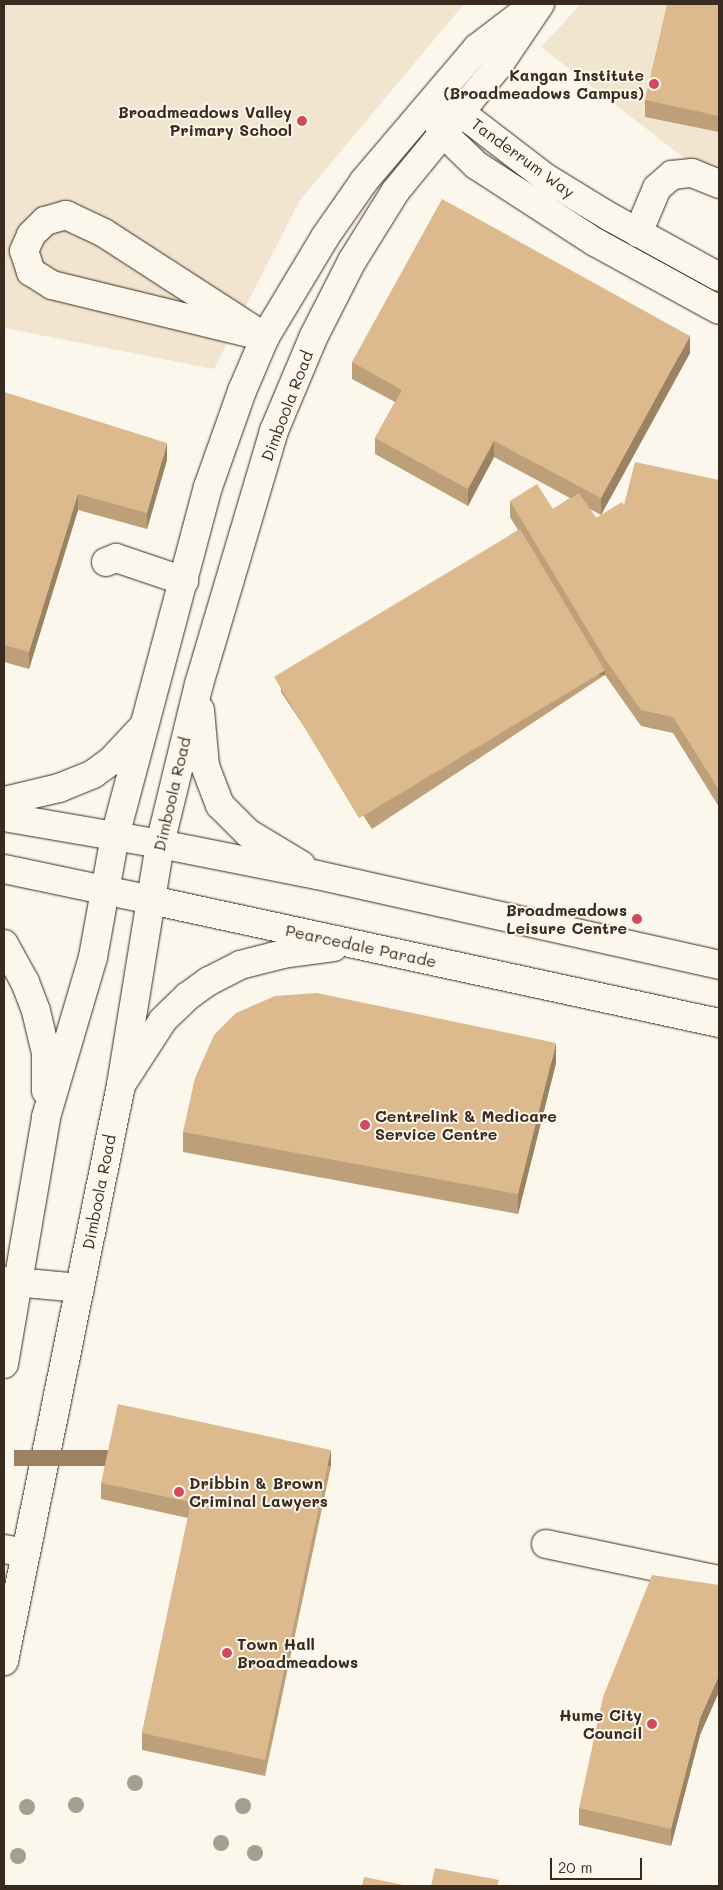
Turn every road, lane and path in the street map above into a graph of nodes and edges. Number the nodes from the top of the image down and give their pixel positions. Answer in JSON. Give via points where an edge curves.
{"nodes":[{"id":1,"x":538,"y":4,"type":"edge"},
{"id":2,"x":429,"y":105,"type":"junction"},
{"id":3,"x":460,"y":112,"type":"junction"},
{"id":4,"x":443,"y":133,"type":"junction"},
{"id":5,"x":719,"y":184,"type":"edge"},
{"id":6,"x":638,"y":233,"type":"junction"},
{"id":7,"x":719,"y":277,"type":"edge"},
{"id":8,"x":719,"y":310,"type":"edge"},
{"id":9,"x":265,"y":337,"type":"junction"},
{"id":10,"x":232,"y":418,"type":"junction"},
{"id":11,"x":274,"y":431,"type":"junction"},
{"id":12,"x":106,"y":562,"type":"dead end"},
{"id":13,"x":184,"y":581,"type":"junction"},
{"id":14,"x":199,"y":684,"type":"junction"},
{"id":15,"x":144,"y":724,"type":"junction"},
{"id":16,"x":4,"y":801,"type":"edge"},
{"id":17,"x":4,"y":817,"type":"edge"},
{"id":18,"x":115,"y":836,"type":"junction"},
{"id":19,"x":160,"y":844,"type":"junction"},
{"id":20,"x":4,"y":869,"type":"edge"},
{"id":21,"x":317,"y":875,"type":"junction"},
{"id":22,"x":106,"y":893,"type":"junction"},
{"id":23,"x":151,"y":900,"type":"junction"},
{"id":24,"x":4,"y":944,"type":"edge"},
{"id":25,"x":353,"y":945,"type":"junction"},
{"id":26,"x":719,"y":965,"type":"edge"},
{"id":27,"x":719,"y":1023,"type":"edge"},
{"id":28,"x":121,"y":1085,"type":"junction"},
{"id":29,"x":46,"y":1117,"type":"junction"},
{"id":30,"x":11,"y":1283,"type":"edge"},
{"id":31,"x":80,"y":1288,"type":"junction"},
{"id":32,"x":4,"y":1364,"type":"edge"},
{"id":33,"x":546,"y":1544,"type":"dead end"},
{"id":34,"x":15,"y":1551,"type":"edge"},
{"id":35,"x":719,"y":1580,"type":"edge"},
{"id":36,"x":4,"y":1661,"type":"edge"}],
"edges":[{"from":1,"to":2,"type":"street","name":"Dimboola Road","via":[[477,48]]},
{"from":1,"to":3,"type":"street","name":"Dimboola Road","via":[[507,54]]},
{"from":2,"to":3,"type":"street","name":"Tanderrum Way"},
{"from":2,"to":4,"type":"street","name":"Tanderrum Way"},
{"from":2,"to":9,"type":"street","name":"Dimboola Road","via":[[338,217]]},
{"from":3,"to":4,"type":"street","name":"Dimboola Road"},
{"from":3,"to":6,"type":"street","name":"Tanderrum Way","via":[[546,178]]},
{"from":4,"to":8,"type":"street","name":"Tanderrum Way","via":[[476,165],[595,242]]},
{"from":4,"to":11,"type":"street","name":"Dimboola Road","via":[[395,192],[356,254],[313,338]]},
{"from":5,"to":6,"type":"street","via":[[692,174],[672,174],[657,188]]},
{"from":6,"to":7,"type":"street","name":"Tanderrum Way"},
{"from":9,"to":9,"type":"street","via":[[104,233],[66,215],[45,221],[31,235],[24,252],[31,272],[52,285]]},
{"from":9,"to":10,"type":"street","name":"Dimboola Road"},
{"from":10,"to":11,"type":"street"},
{"from":10,"to":13,"type":"street","name":"Dimboola Road","via":[[208,487]]},
{"from":11,"to":14,"type":"street","name":"Dimboola Road"},
{"from":12,"to":13,"type":"street","via":[[116,558]]},
{"from":13,"to":15,"type":"street","name":"Dimboola Road"},
{"from":14,"to":19,"type":"street","name":"Dimboola Road"},
{"from":14,"to":21,"type":"street","via":[[205,766],[220,805],[248,833]]},
{"from":15,"to":16,"type":"street","via":[[112,761],[93,774],[59,788]]},
{"from":15,"to":18,"type":"street","name":"Dimboola Road"},
{"from":17,"to":18,"type":"street"},
{"from":18,"to":19,"type":"street"},
{"from":18,"to":22,"type":"street","name":"Dimboola Road"},
{"from":19,"to":21,"type":"street"},
{"from":19,"to":23,"type":"street","name":"Dimboola Road"},
{"from":20,"to":22,"type":"street","name":"Pearcedale Parade"},
{"from":21,"to":26,"type":"street"},
{"from":22,"to":23,"type":"street","name":"Pearcedale Parade"},
{"from":22,"to":29,"type":"street","name":"Dimboola Road","via":[[91,966]]},
{"from":23,"to":25,"type":"street","name":"Pearcedale Parade"},
{"from":23,"to":28,"type":"street","name":"Dimboola Road"},
{"from":24,"to":29,"type":"street","via":[[25,982],[36,1011],[46,1053]]},
{"from":25,"to":27,"type":"street","name":"Pearcedale Parade"},
{"from":25,"to":28,"type":"street","via":[[274,956],[240,965],[209,981],[163,1020]]},
{"from":28,"to":31,"type":"street","name":"Dimboola Road"},
{"from":29,"to":30,"type":"street","name":"Dimboola Road"},
{"from":30,"to":31,"type":"street"},
{"from":30,"to":32,"type":"street","name":"Dimboola Road"},
{"from":31,"to":34,"type":"street","name":"Dimboola Road"},
{"from":33,"to":35,"type":"street"},
{"from":34,"to":36,"type":"street","name":"Dimboola Road"}]}
